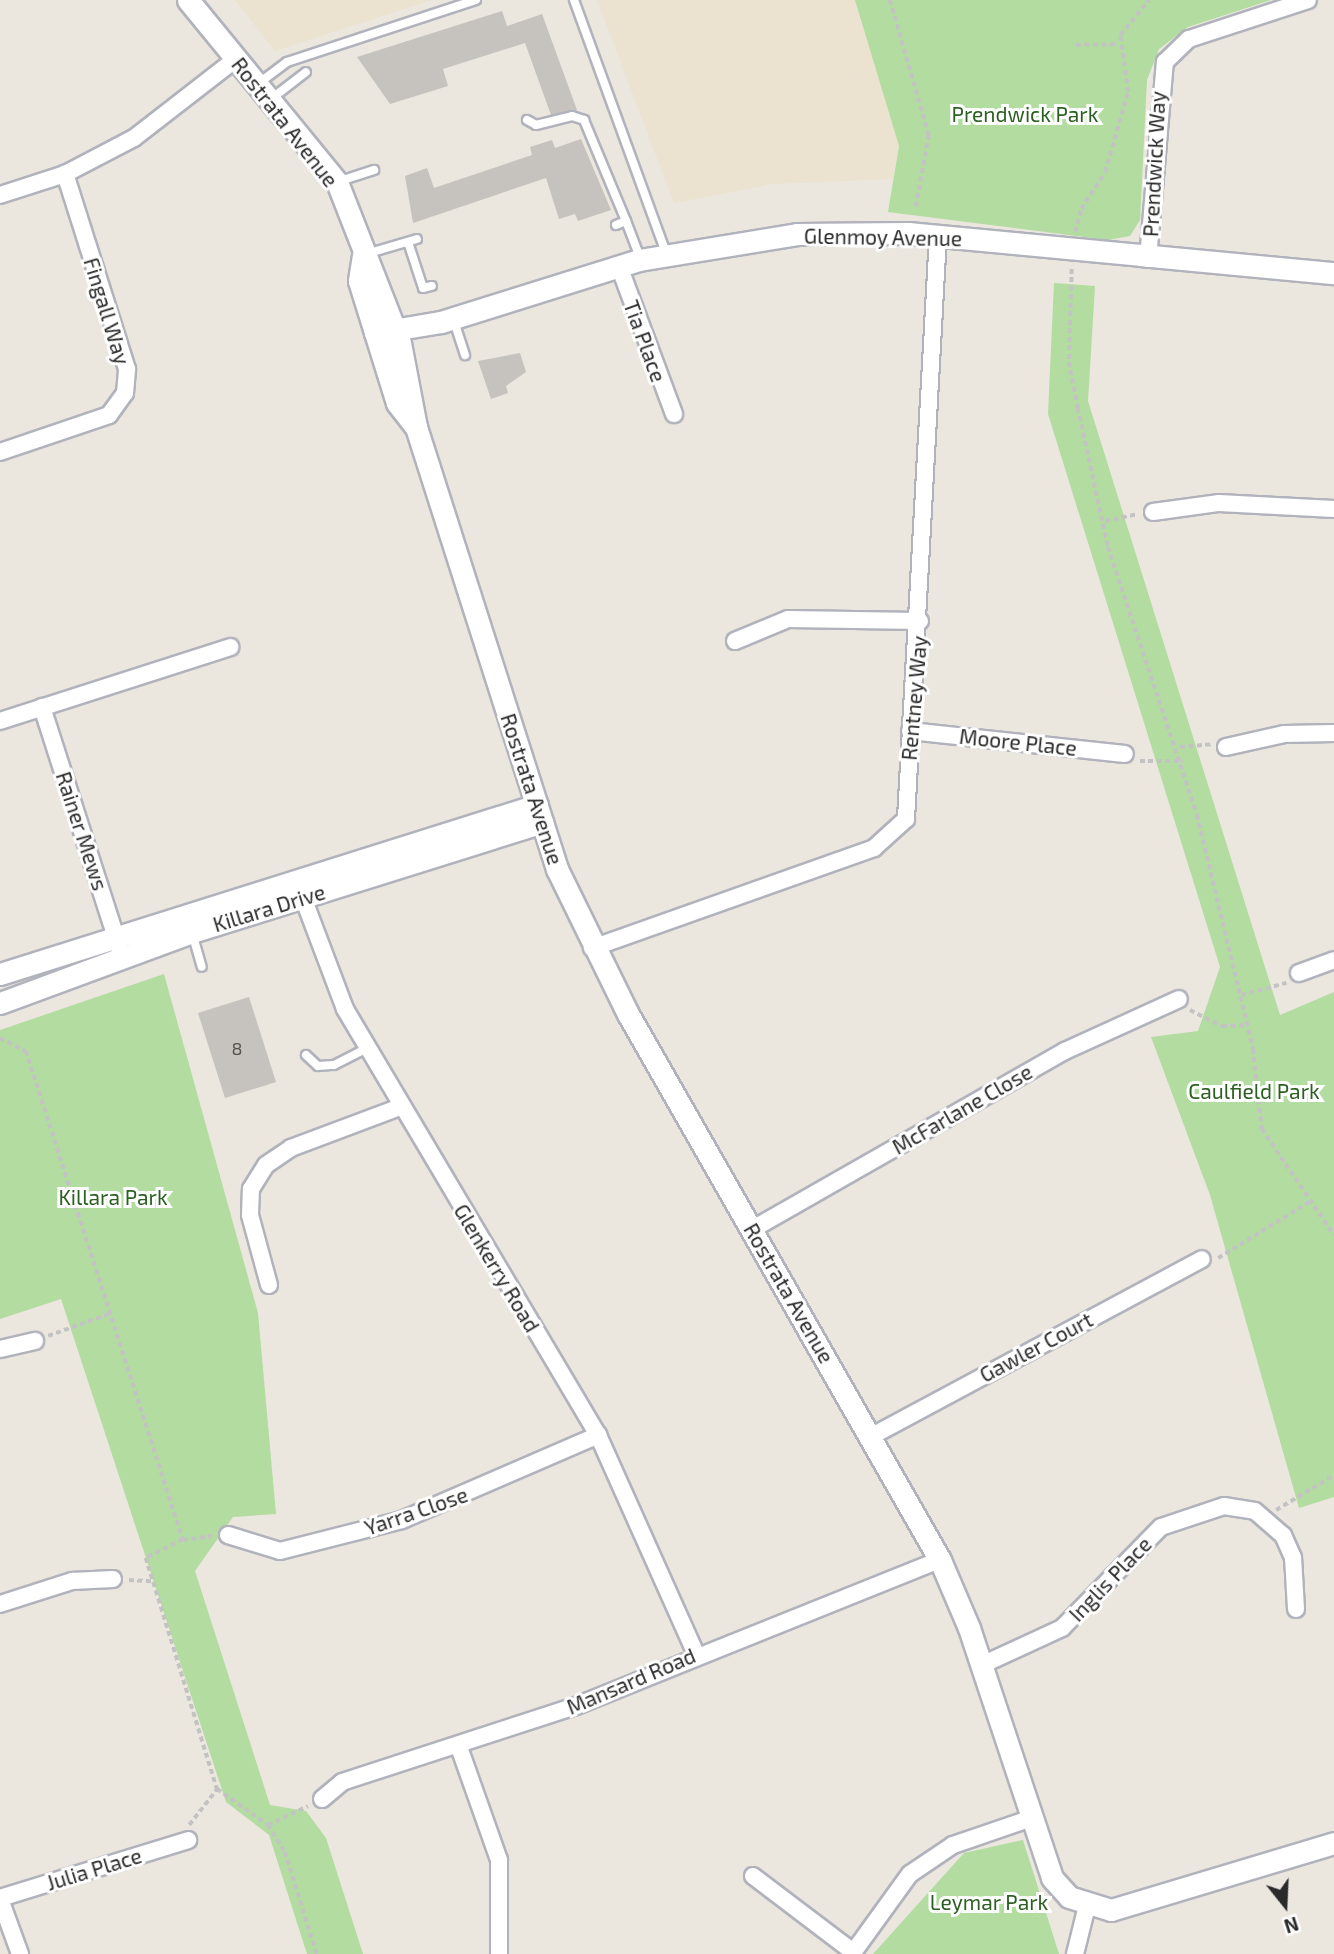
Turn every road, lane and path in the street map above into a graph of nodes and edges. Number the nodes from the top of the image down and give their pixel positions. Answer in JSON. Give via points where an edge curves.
{"nodes":[{"id":1,"x":188,"y":0,"type":"edge"},
{"id":2,"x":476,"y":0,"type":"edge"},
{"id":3,"x":574,"y":0,"type":"edge"},
{"id":4,"x":890,"y":0,"type":"edge"},
{"id":5,"x":1149,"y":0,"type":"edge"},
{"id":6,"x":1308,"y":0,"type":"edge"},
{"id":7,"x":448,"y":5,"type":"edge"},
{"id":8,"x":1118,"y":44,"type":"junction"},
{"id":9,"x":1076,"y":45,"type":"dead end"},
{"id":10,"x":236,"y":59,"type":"junction"},
{"id":11,"x":306,"y":72,"type":"dead end"},
{"id":12,"x":262,"y":92,"type":"junction"},
{"id":13,"x":527,"y":120,"type":"dead end"},
{"id":14,"x":373,"y":170,"type":"dead end"},
{"id":15,"x":65,"y":174,"type":"junction"},
{"id":16,"x":337,"y":182,"type":"junction"},
{"id":17,"x":0,"y":195,"type":"edge"},
{"id":18,"x":916,"y":208,"type":"dead end"},
{"id":19,"x":626,"y":221,"type":"junction"},
{"id":20,"x":616,"y":225,"type":"dead end"},
{"id":21,"x":938,"y":235,"type":"junction"},
{"id":22,"x":1075,"y":235,"type":"dead end"},
{"id":23,"x":363,"y":255,"type":"junction"},
{"id":24,"x":666,"y":255,"type":"junction"},
{"id":25,"x":1148,"y":259,"type":"junction"},
{"id":26,"x":641,"y":260,"type":"junction"},
{"id":27,"x":620,"y":266,"type":"junction"},
{"id":28,"x":1072,"y":269,"type":"dead end"},
{"id":29,"x":1334,"y":273,"type":"edge"},
{"id":30,"x":432,"y":286,"type":"dead end"},
{"id":31,"x":447,"y":320,"type":"junction"},
{"id":32,"x":388,"y":338,"type":"junction"},
{"id":33,"x":465,"y":355,"type":"dead end"},
{"id":34,"x":674,"y":414,"type":"dead end"},
{"id":35,"x":0,"y":452,"type":"edge"},
{"id":36,"x":1334,"y":509,"type":"edge"},
{"id":37,"x":1153,"y":512,"type":"joint"},
{"id":38,"x":1105,"y":521,"type":"junction"},
{"id":39,"x":920,"y":621,"type":"junction"},
{"id":40,"x":735,"y":641,"type":"dead end"},
{"id":41,"x":230,"y":647,"type":"dead end"},
{"id":42,"x":42,"y":707,"type":"junction"},
{"id":43,"x":0,"y":721,"type":"edge"},
{"id":44,"x":910,"y":731,"type":"junction"},
{"id":45,"x":1334,"y":733,"type":"edge"},
{"id":46,"x":1180,"y":747,"type":"junction"},
{"id":47,"x":1226,"y":747,"type":"joint"},
{"id":48,"x":1125,"y":754,"type":"joint"},
{"id":49,"x":1182,"y":761,"type":"junction"},
{"id":50,"x":539,"y":814,"type":"junction"},
{"id":51,"x":300,"y":890,"type":"junction"},
{"id":52,"x":190,"y":925,"type":"junction"},
{"id":53,"x":119,"y":948,"type":"junction"},
{"id":54,"x":592,"y":948,"type":"junction"},
{"id":55,"x":1334,"y":960,"type":"edge"},
{"id":56,"x":202,"y":967,"type":"dead end"},
{"id":57,"x":1299,"y":973,"type":"joint"},
{"id":58,"x":0,"y":974,"type":"edge"},
{"id":59,"x":1241,"y":995,"type":"junction"},
{"id":60,"x":1179,"y":999,"type":"joint"},
{"id":61,"x":0,"y":1003,"type":"edge"},
{"id":62,"x":1247,"y":1026,"type":"junction"},
{"id":63,"x":0,"y":1038,"type":"edge"},
{"id":64,"x":367,"y":1048,"type":"junction"},
{"id":65,"x":306,"y":1055,"type":"dead end"},
{"id":66,"x":400,"y":1107,"type":"junction"},
{"id":67,"x":1310,"y":1202,"type":"junction"},
{"id":68,"x":751,"y":1230,"type":"junction"},
{"id":69,"x":1334,"y":1235,"type":"edge"},
{"id":70,"x":1202,"y":1259,"type":"joint"},
{"id":71,"x":269,"y":1285,"type":"dead end"},
{"id":72,"x":109,"y":1314,"type":"junction"},
{"id":73,"x":35,"y":1341,"type":"joint"},
{"id":74,"x":0,"y":1349,"type":"edge"},
{"id":75,"x":598,"y":1436,"type":"junction"},
{"id":76,"x":872,"y":1436,"type":"junction"},
{"id":77,"x":1334,"y":1475,"type":"edge"},
{"id":78,"x":1268,"y":1519,"type":"junction"},
{"id":79,"x":228,"y":1535,"type":"joint"},
{"id":80,"x":183,"y":1540,"type":"junction"},
{"id":81,"x":940,"y":1560,"type":"junction"},
{"id":82,"x":113,"y":1579,"type":"joint"},
{"id":83,"x":151,"y":1581,"type":"junction"},
{"id":84,"x":0,"y":1604,"type":"edge"},
{"id":85,"x":1296,"y":1609,"type":"dead end"},
{"id":86,"x":696,"y":1654,"type":"junction"},
{"id":87,"x":982,"y":1665,"type":"junction"},
{"id":88,"x":459,"y":1746,"type":"junction"},
{"id":89,"x":217,"y":1789,"type":"junction"},
{"id":90,"x":322,"y":1799,"type":"joint"},
{"id":91,"x":1032,"y":1818,"type":"junction"},
{"id":92,"x":268,"y":1825,"type":"junction"},
{"id":93,"x":188,"y":1840,"type":"joint"},
{"id":94,"x":1334,"y":1843,"type":"edge"},
{"id":95,"x":753,"y":1876,"type":"dead end"},
{"id":96,"x":0,"y":1898,"type":"edge"},
{"id":97,"x":1087,"y":1906,"type":"junction"},
{"id":98,"x":852,"y":1953,"type":"edge"},
{"id":99,"x":20,"y":1954,"type":"edge"},
{"id":100,"x":317,"y":1954,"type":"edge"},
{"id":101,"x":499,"y":1954,"type":"edge"},
{"id":102,"x":1075,"y":1954,"type":"edge"}],
"edges":[{"from":1,"to":10,"type":"street","name":"Rostrata Avenue"},
{"from":2,"to":7,"type":"lane"},
{"from":3,"to":24,"type":"lane"},
{"from":4,"to":18,"type":"path","via":[[929,135]]},
{"from":5,"to":8,"type":"path","via":[[1123,25]]},
{"from":6,"to":25,"type":"street","name":"Prendwick Way","via":[[1189,39],[1165,62]]},
{"from":7,"to":12,"type":"lane","via":[[287,62]]},
{"from":8,"to":9,"type":"path"},
{"from":8,"to":22,"type":"path","via":[[1128,92],[1105,172],[1081,209]]},
{"from":10,"to":12,"type":"street","name":"Rostrata Avenue"},
{"from":10,"to":15,"type":"street","via":[[134,138]]},
{"from":11,"to":12,"type":"lane"},
{"from":12,"to":16,"type":"street","name":"Rostrata Avenue"},
{"from":13,"to":19,"type":"lane","via":[[536,125],[572,116],[584,120]]},
{"from":14,"to":16,"type":"lane"},
{"from":15,"to":17,"type":"street"},
{"from":15,"to":35,"type":"street","name":"Fingall Way","via":[[127,369],[125,393],[109,415]]},
{"from":16,"to":23,"type":"street","name":"Rostrata Avenue"},
{"from":19,"to":20,"type":"lane"},
{"from":19,"to":26,"type":"lane"},
{"from":21,"to":24,"type":"street","name":"Glenmoy Avenue","via":[[797,234]]},
{"from":21,"to":25,"type":"street","name":"Glenmoy Avenue"},
{"from":21,"to":39,"type":"street","name":"Rentney Way"},
{"from":23,"to":30,"type":"lane","via":[[412,240],[424,288]]},
{"from":23,"to":32,"type":"street","name":"Rostrata Avenue","via":[[378,274]]},
{"from":24,"to":26,"type":"street","name":"Glenmoy Avenue"},
{"from":25,"to":29,"type":"street","name":"Glenmoy Avenue"},
{"from":26,"to":27,"type":"street","name":"Glenmoy Avenue"},
{"from":27,"to":31,"type":"street","name":"Glenmoy Avenue"},
{"from":27,"to":34,"type":"street","name":"Tia Place"},
{"from":28,"to":38,"type":"path","via":[[1069,362]]},
{"from":31,"to":32,"type":"street","name":"Glenmoy Avenue"},
{"from":31,"to":33,"type":"lane"},
{"from":32,"to":50,"type":"street","name":"Rostrata Avenue"},
{"from":36,"to":37,"type":"street","via":[[1219,503]]},
{"from":37,"to":38,"type":"path"},
{"from":38,"to":46,"type":"path"},
{"from":39,"to":40,"type":"street","via":[[788,619]]},
{"from":39,"to":44,"type":"street","name":"Rentney Way"},
{"from":41,"to":42,"type":"street"},
{"from":42,"to":43,"type":"street"},
{"from":42,"to":53,"type":"street","name":"Rainer Mews"},
{"from":44,"to":48,"type":"street","name":"Moore Place"},
{"from":44,"to":54,"type":"street","name":"Rentney Way","via":[[906,819],[874,848]]},
{"from":45,"to":47,"type":"street","via":[[1284,734]]},
{"from":46,"to":47,"type":"path"},
{"from":46,"to":49,"type":"path"},
{"from":48,"to":49,"type":"path","via":[[1148,765]]},
{"from":49,"to":59,"type":"path"},
{"from":50,"to":51,"type":"street","name":"Killara Drive"},
{"from":50,"to":54,"type":"street","name":"Rostrata Avenue"},
{"from":51,"to":52,"type":"street","name":"Killara Drive"},
{"from":51,"to":64,"type":"street","name":"Glenkerry Road","via":[[326,967]]},
{"from":52,"to":53,"type":"street","name":"Killara Drive"},
{"from":52,"to":56,"type":"lane"},
{"from":53,"to":58,"type":"street","name":"Killara Drive"},
{"from":53,"to":61,"type":"street","name":"Killara Drive"},
{"from":54,"to":68,"type":"street","name":"Rostrata Avenue"},
{"from":55,"to":57,"type":"street"},
{"from":57,"to":59,"type":"path","via":[[1281,987]]},
{"from":59,"to":62,"type":"path"},
{"from":60,"to":62,"type":"path","via":[[1195,1015],[1222,1026]]},
{"from":60,"to":68,"type":"street","name":"McFarlane Close","via":[[1054,1057]]},
{"from":62,"to":67,"type":"path","via":[[1262,1129]]},
{"from":63,"to":72,"type":"path","via":[[26,1051]]},
{"from":64,"to":65,"type":"lane","via":[[334,1065],[318,1066]]},
{"from":64,"to":66,"type":"street","name":"Glenkerry Road"},
{"from":66,"to":71,"type":"street","via":[[290,1148],[266,1165],[251,1189],[250,1215]]},
{"from":66,"to":75,"type":"street","name":"Glenkerry Road"},
{"from":67,"to":69,"type":"path"},
{"from":67,"to":70,"type":"path","via":[[1225,1258]]},
{"from":68,"to":76,"type":"street","name":"Rostrata Avenue"},
{"from":70,"to":76,"type":"street","name":"Gawler Court"},
{"from":72,"to":73,"type":"path"},
{"from":72,"to":80,"type":"path"},
{"from":73,"to":74,"type":"street"},
{"from":75,"to":79,"type":"street","name":"Yarra Close","via":[[402,1520],[279,1551]]},
{"from":75,"to":86,"type":"street","name":"Glenkerry Road"},
{"from":76,"to":81,"type":"street","name":"Rostrata Avenue"},
{"from":77,"to":78,"type":"path","via":[[1290,1496]]},
{"from":78,"to":85,"type":"street","via":[[1293,1558]]},
{"from":78,"to":87,"type":"street","name":"Inglis Place","via":[[1224,1506],[1161,1527],[1062,1628]]},
{"from":79,"to":80,"type":"path"},
{"from":80,"to":83,"type":"path","via":[[151,1552]]},
{"from":81,"to":86,"type":"street","name":"Mansard Road"},
{"from":81,"to":87,"type":"street","name":"Rostrata Avenue"},
{"from":82,"to":83,"type":"path"},
{"from":82,"to":84,"type":"street","via":[[72,1581]]},
{"from":83,"to":89,"type":"path"},
{"from":86,"to":88,"type":"street","name":"Mansard Road"},
{"from":87,"to":91,"type":"street","name":"Rostrata Avenue"},
{"from":88,"to":90,"type":"street","name":"Mansard Road","via":[[342,1782]]},
{"from":88,"to":101,"type":"street","via":[[499,1860]]},
{"from":89,"to":92,"type":"path"},
{"from":89,"to":93,"type":"path","via":[[190,1818]]},
{"from":90,"to":92,"type":"path"},
{"from":91,"to":97,"type":"street","name":"Rostrata Avenue","via":[[1052,1878]]},
{"from":91,"to":98,"type":"street","via":[[953,1845],[910,1874]]},
{"from":92,"to":100,"type":"path","via":[[285,1852]]},
{"from":93,"to":96,"type":"street","name":"Julia Place"},
{"from":94,"to":97,"type":"street","via":[[1133,1906]]},
{"from":95,"to":98,"type":"street"},
{"from":96,"to":99,"type":"street"},
{"from":97,"to":102,"type":"street"}]}
